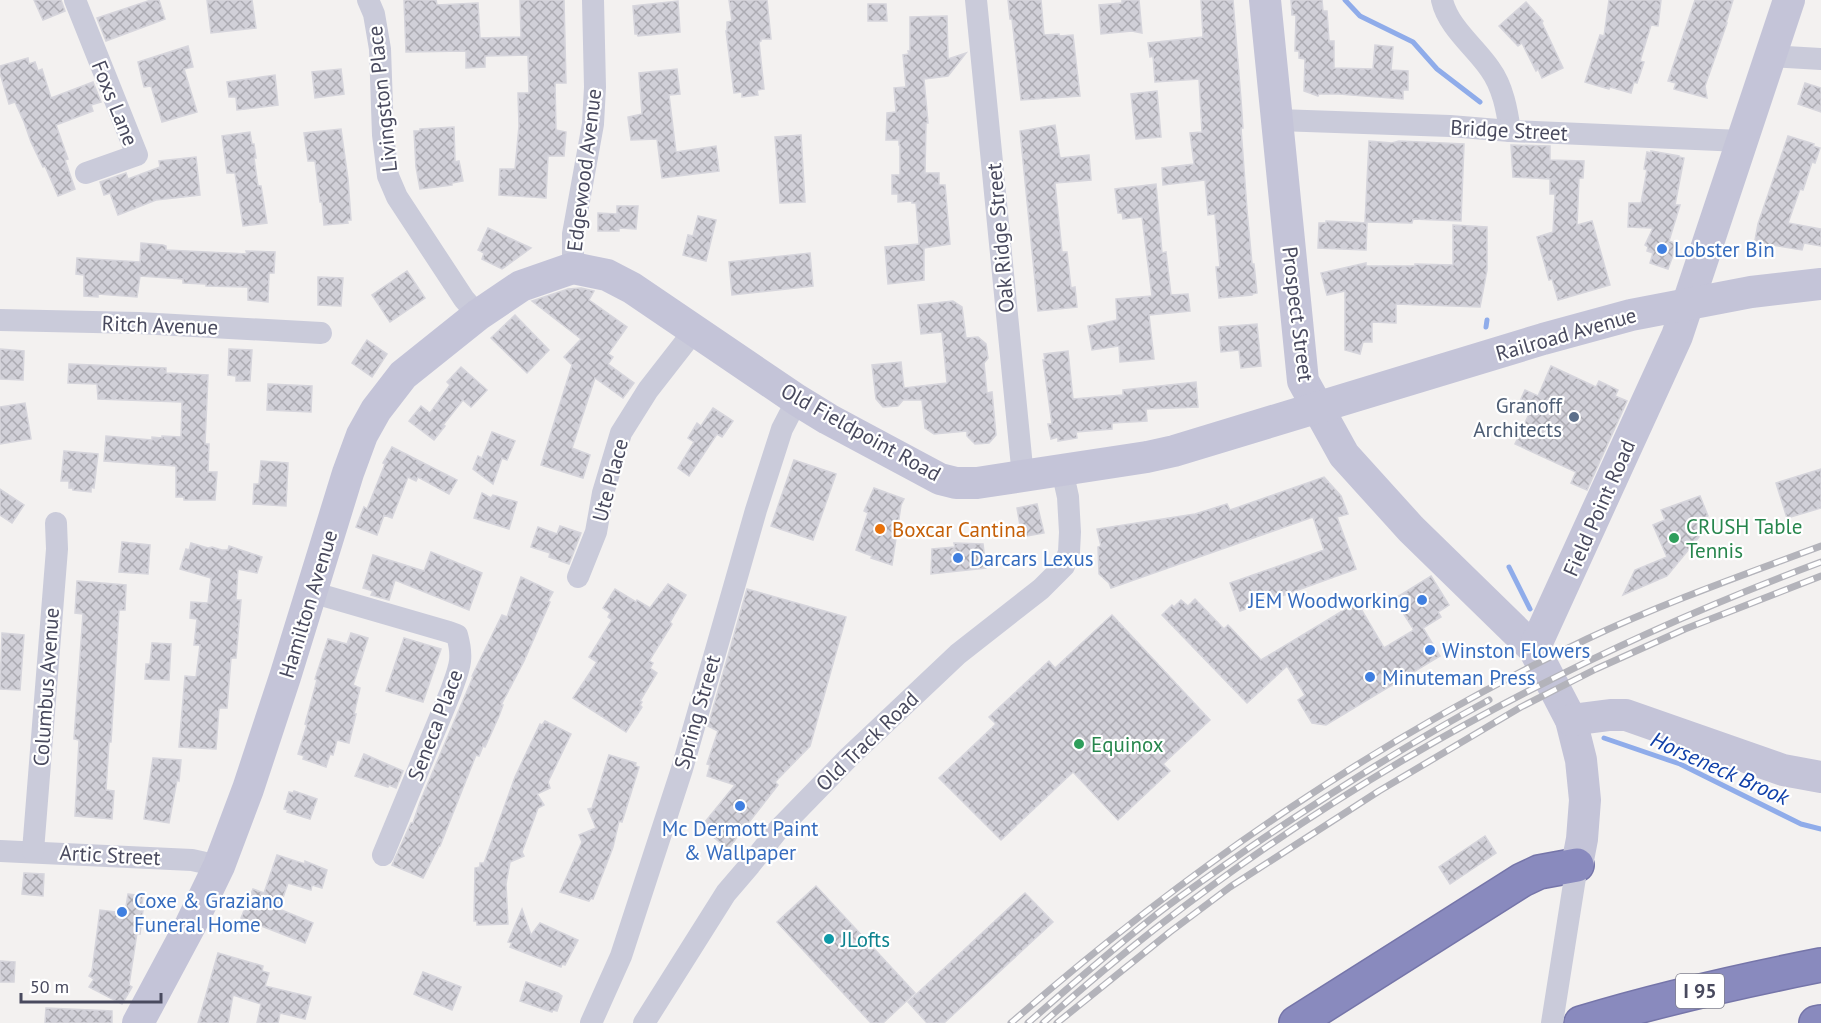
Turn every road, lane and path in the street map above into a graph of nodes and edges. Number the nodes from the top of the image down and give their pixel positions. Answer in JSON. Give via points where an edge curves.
{"nodes":[{"id":1,"x":75,"y":0,"type":"edge"},
{"id":2,"x":368,"y":0,"type":"edge"},
{"id":3,"x":593,"y":0,"type":"edge"},
{"id":4,"x":976,"y":0,"type":"edge"},
{"id":5,"x":1265,"y":0,"type":"edge"},
{"id":6,"x":1442,"y":0,"type":"edge"},
{"id":7,"x":1788,"y":0,"type":"edge"},
{"id":8,"x":1770,"y":56,"type":"junction"},
{"id":9,"x":1821,"y":60,"type":"edge"},
{"id":10,"x":1278,"y":120,"type":"junction"},
{"id":11,"x":1510,"y":131,"type":"junction"},
{"id":12,"x":1741,"y":141,"type":"junction"},
{"id":13,"x":86,"y":172,"type":"dead end"},
{"id":14,"x":573,"y":268,"type":"junction"},
{"id":15,"x":1821,"y":284,"type":"edge"},
{"id":16,"x":1687,"y":304,"type":"junction"},
{"id":17,"x":478,"y":315,"type":"junction"},
{"id":18,"x":0,"y":320,"type":"edge"},
{"id":19,"x":694,"y":331,"type":"junction"},
{"id":20,"x":321,"y":333,"type":"dead end"},
{"id":21,"x":797,"y":400,"type":"junction"},
{"id":22,"x":1317,"y":409,"type":"junction"},
{"id":23,"x":1062,"y":470,"type":"junction"},
{"id":24,"x":1023,"y":477,"type":"junction"},
{"id":25,"x":56,"y":522,"type":"dead end"},
{"id":26,"x":578,"y":577,"type":"dead end"},
{"id":27,"x":311,"y":592,"type":"junction"},
{"id":28,"x":1534,"y":649,"type":"junction"},
{"id":29,"x":1571,"y":720,"type":"junction"},
{"id":30,"x":1821,"y":777,"type":"edge"},
{"id":31,"x":0,"y":851,"type":"edge"},
{"id":32,"x":33,"y":851,"type":"junction"},
{"id":33,"x":382,"y":855,"type":"dead end"},
{"id":34,"x":1577,"y":865,"type":"junction"},
{"id":35,"x":219,"y":866,"type":"junction"},
{"id":36,"x":1821,"y":965,"type":"edge"},
{"id":37,"x":1821,"y":1022,"type":"edge"},
{"id":38,"x":138,"y":1023,"type":"edge"},
{"id":39,"x":591,"y":1023,"type":"edge"},
{"id":40,"x":644,"y":1023,"type":"edge"},
{"id":41,"x":1296,"y":1023,"type":"edge"},
{"id":42,"x":1552,"y":1023,"type":"edge"},
{"id":43,"x":1581,"y":1023,"type":"edge"},
{"id":44,"x":1816,"y":1023,"type":"edge"}],
"edges":[{"from":1,"to":13,"type":"street","name":"Foxs Lane","via":[[137,155]]},
{"from":2,"to":17,"type":"street","name":"Livingston Place","via":[[380,49],[388,176],[403,207]]},
{"from":3,"to":14,"type":"street","name":"Edgewood Avenue","via":[[593,124],[573,234]]},
{"from":4,"to":24,"type":"street","name":"Oak Ridge Street"},
{"from":5,"to":10,"type":"main road","name":"Prospect Street"},
{"from":6,"to":11,"type":"street","via":[[1453,23],[1492,70],[1506,104]]},
{"from":7,"to":8,"type":"main road","name":"Field Point Road"},
{"from":8,"to":9,"type":"street"},
{"from":8,"to":12,"type":"main road","name":"Field Point Road"},
{"from":10,"to":11,"type":"street","name":"Bridge Street"},
{"from":10,"to":22,"type":"main road","name":"Prospect Street","via":[[1302,381]]},
{"from":11,"to":12,"type":"street","name":"Bridge Street"},
{"from":12,"to":16,"type":"main road","name":"Field Point Road"},
{"from":14,"to":17,"type":"main road","name":"Hamilton Avenue","via":[[521,286]]},
{"from":14,"to":19,"type":"main road","name":"Old Fieldpoint Road","via":[[607,275],[632,288]]},
{"from":15,"to":16,"type":"main road","name":"Railroad Avenue"},
{"from":16,"to":22,"type":"main road","name":"Railroad Avenue","via":[[1543,339]]},
{"from":16,"to":28,"type":"main road","name":"Field Point Road","via":[[1677,336]]},
{"from":17,"to":27,"type":"main road","name":"Hamilton Avenue","via":[[403,375],[376,410],[348,472]]},
{"from":18,"to":20,"type":"street","name":"Ritch Avenue"},
{"from":19,"to":21,"type":"main road","name":"Old Fieldpoint Road"},
{"from":19,"to":26,"type":"street","name":"Ute Place","via":[[648,390],[621,433],[596,532]]},
{"from":21,"to":24,"type":"main road","name":"Old Fieldpoint Road","via":[[940,479],[977,483]]},
{"from":21,"to":39,"type":"street","name":"Spring Street","via":[[782,429],[756,510],[682,769],[621,956]]},
{"from":22,"to":23,"type":"main road","name":"Old Fieldpoint Road","via":[[1174,451]]},
{"from":22,"to":28,"type":"main road","name":"Prospect Street","via":[[1344,455],[1411,529]]},
{"from":23,"to":24,"type":"main road","name":"Old Fieldpoint Road"},
{"from":23,"to":40,"type":"street","name":"Old Track Road","via":[[1070,532],[1070,552],[1064,566],[950,662],[778,830],[726,892]]},
{"from":25,"to":32,"type":"street","name":"Columbus Avenue"},
{"from":27,"to":33,"type":"street","name":"Seneca Place","via":[[457,635],[460,664],[451,691]]},
{"from":27,"to":35,"type":"main road","name":"Hamilton Avenue"},
{"from":28,"to":29,"type":"main road"},
{"from":29,"to":30,"type":"main road","via":[[1626,715],[1783,770]]},
{"from":29,"to":34,"type":"main road","via":[[1585,800]]},
{"from":31,"to":32,"type":"street","name":"Artic Street"},
{"from":32,"to":35,"type":"street","name":"Artic Street","via":[[192,860]]},
{"from":34,"to":41,"type":"highway","via":[[1539,872],[1522,880]]},
{"from":34,"to":42,"type":"street"},
{"from":35,"to":38,"type":"main road","name":"Hamilton Avenue"},
{"from":36,"to":43,"type":"highway","number":"I 95","via":[[1703,990]]},
{"from":37,"to":44,"type":"highway"}]}
